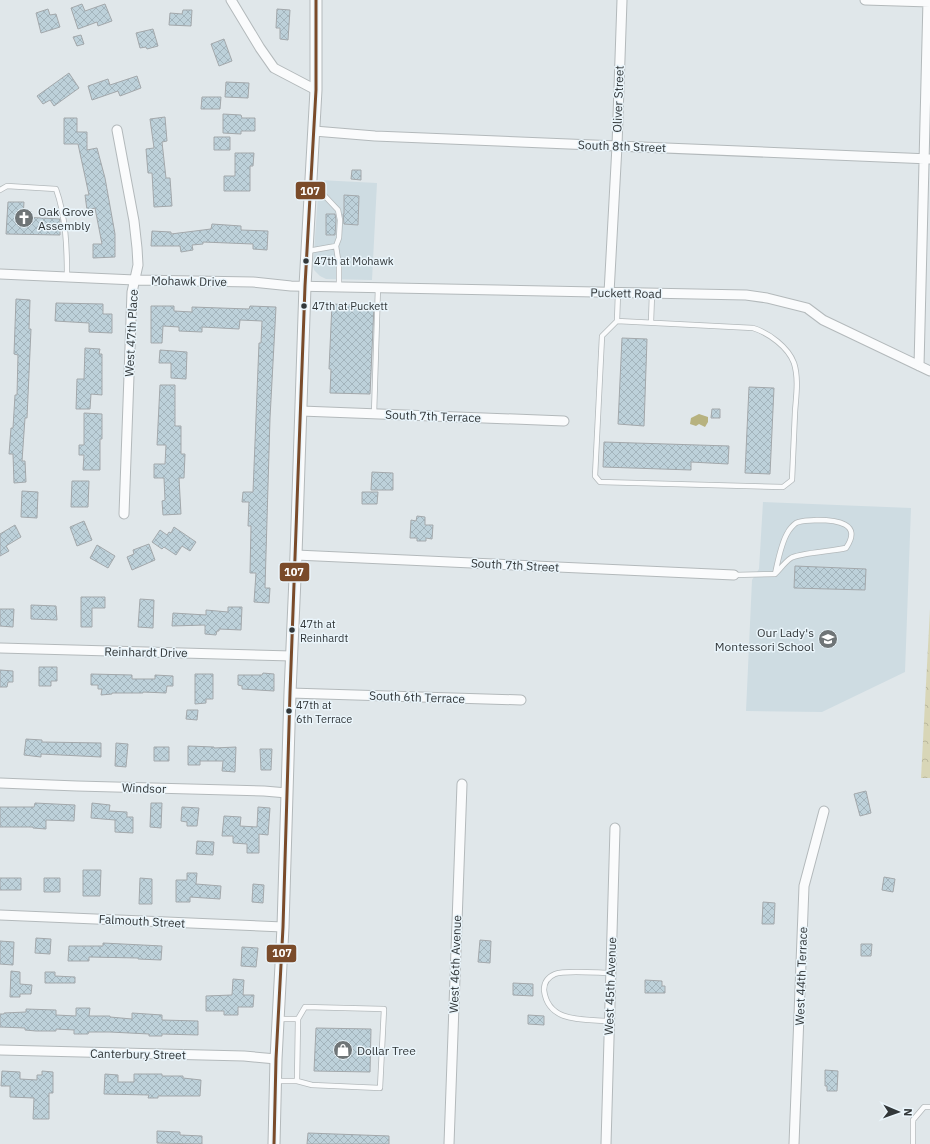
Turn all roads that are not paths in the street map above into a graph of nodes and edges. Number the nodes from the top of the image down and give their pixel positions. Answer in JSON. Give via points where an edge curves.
{"nodes":[{"id":1,"x":231,"y":0,"type":"edge"},
{"id":2,"x":316,"y":0,"type":"edge"},
{"id":3,"x":622,"y":0,"type":"edge"},
{"id":4,"x":865,"y":0,"type":"edge"},
{"id":5,"x":929,"y":2,"type":"edge"},
{"id":6,"x":316,"y":90,"type":"junction"},
{"id":7,"x":117,"y":130,"type":"dead end"},
{"id":8,"x":314,"y":131,"type":"junction"},
{"id":9,"x":617,"y":146,"type":"junction"},
{"id":10,"x":927,"y":159,"type":"edge"},
{"id":11,"x":0,"y":190,"type":"edge"},
{"id":12,"x":310,"y":190,"type":"junction"},
{"id":13,"x":336,"y":246,"type":"junction"},
{"id":14,"x":307,"y":251,"type":"junction"},
{"id":15,"x":0,"y":274,"type":"edge"},
{"id":16,"x":67,"y":277,"type":"junction"},
{"id":17,"x":135,"y":280,"type":"junction"},
{"id":18,"x":305,"y":286,"type":"junction"},
{"id":19,"x":339,"y":287,"type":"junction"},
{"id":20,"x":378,"y":287,"type":"junction"},
{"id":21,"x":613,"y":293,"type":"junction"},
{"id":22,"x":652,"y":294,"type":"junction"},
{"id":23,"x":617,"y":321,"type":"junction"},
{"id":24,"x":651,"y":322,"type":"junction"},
{"id":25,"x":918,"y":366,"type":"junction"},
{"id":26,"x":930,"y":371,"type":"edge"},
{"id":27,"x":301,"y":411,"type":"junction"},
{"id":28,"x":374,"y":414,"type":"junction"},
{"id":29,"x":564,"y":421,"type":"dead end"},
{"id":30,"x":124,"y":514,"type":"dead end"},
{"id":31,"x":296,"y":555,"type":"junction"},
{"id":32,"x":775,"y":574,"type":"junction"},
{"id":33,"x":734,"y":575,"type":"joint"},
{"id":34,"x":0,"y":648,"type":"edge"},
{"id":35,"x":292,"y":656,"type":"junction"},
{"id":36,"x":290,"y":693,"type":"junction"},
{"id":37,"x":521,"y":700,"type":"dead end"},
{"id":38,"x":0,"y":783,"type":"edge"},
{"id":39,"x":462,"y":784,"type":"dead end"},
{"id":40,"x":287,"y":793,"type":"junction"},
{"id":41,"x":824,"y":811,"type":"dead end"},
{"id":42,"x":615,"y":828,"type":"dead end"},
{"id":43,"x":0,"y":915,"type":"edge"},
{"id":44,"x":283,"y":927,"type":"junction"},
{"id":45,"x":611,"y":973,"type":"junction"},
{"id":46,"x":278,"y":1019,"type":"junction"},
{"id":47,"x":298,"y":1020,"type":"junction"},
{"id":48,"x":609,"y":1021,"type":"junction"},
{"id":49,"x":0,"y":1050,"type":"edge"},
{"id":50,"x":276,"y":1059,"type":"junction"},
{"id":51,"x":275,"y":1081,"type":"junction"},
{"id":52,"x":297,"y":1081,"type":"junction"},
{"id":53,"x":930,"y":1107,"type":"edge"},
{"id":54,"x":274,"y":1144,"type":"edge"},
{"id":55,"x":449,"y":1144,"type":"edge"},
{"id":56,"x":606,"y":1144,"type":"edge"},
{"id":57,"x":794,"y":1144,"type":"edge"},
{"id":58,"x":913,"y":1144,"type":"edge"}],
"edges":[{"from":1,"to":6,"type":"street","via":[[274,68]]},
{"from":2,"to":6,"type":"street"},
{"from":3,"to":9,"type":"street","name":"Oliver Street"},
{"from":4,"to":5,"type":"street"},
{"from":5,"to":10,"type":"street"},
{"from":6,"to":8,"type":"street"},
{"from":7,"to":17,"type":"street","name":"West 47th Place","via":[[134,221],[138,265]]},
{"from":8,"to":9,"type":"street","name":"South 8th Street"},
{"from":8,"to":12,"type":"street"},
{"from":9,"to":10,"type":"street","name":"South 8th Street"},
{"from":9,"to":21,"type":"street","name":"Oliver Street"},
{"from":10,"to":25,"type":"street"},
{"from":11,"to":16,"type":"lane","via":[[7,186],[56,189],[67,249]]},
{"from":12,"to":13,"type":"lane","via":[[322,193],[338,210],[340,238]]},
{"from":12,"to":14,"type":"street"},
{"from":13,"to":14,"type":"lane"},
{"from":13,"to":19,"type":"lane"},
{"from":14,"to":18,"type":"street"},
{"from":15,"to":16,"type":"street","name":"Mohawk Drive"},
{"from":16,"to":17,"type":"street","name":"Mohawk Drive"},
{"from":17,"to":18,"type":"street","name":"Mohawk Drive","via":[[253,282]]},
{"from":17,"to":30,"type":"street","name":"West 47th Place","via":[[132,292]]},
{"from":18,"to":19,"type":"street","name":"Puckett Road"},
{"from":18,"to":27,"type":"street"},
{"from":19,"to":20,"type":"street","name":"Puckett Road"},
{"from":20,"to":21,"type":"street","name":"Puckett Road"},
{"from":20,"to":28,"type":"lane"},
{"from":21,"to":22,"type":"street","name":"Puckett Road"},
{"from":21,"to":23,"type":"lane"},
{"from":22,"to":24,"type":"lane"},
{"from":22,"to":25,"type":"street","name":"Puckett Road","via":[[746,295],[807,308],[823,320]]},
{"from":23,"to":24,"type":"lane"},
{"from":23,"to":24,"type":"lane","via":[[602,336],[595,476],[600,482],[783,487],[792,480],[797,386],[794,363],[779,342],[753,328]]},
{"from":25,"to":26,"type":"street","name":"Puckett Road"},
{"from":27,"to":28,"type":"street","name":"South 7th Terrace"},
{"from":27,"to":31,"type":"street"},
{"from":28,"to":29,"type":"street","name":"South 7th Terrace"},
{"from":31,"to":33,"type":"street","name":"South 7th Street"},
{"from":31,"to":35,"type":"street"},
{"from":32,"to":32,"type":"lane","via":[[792,557],[846,548],[851,540],[848,527],[829,520],[796,523],[788,532]]},
{"from":32,"to":33,"type":"lane"},
{"from":34,"to":35,"type":"street","name":"Reinhardt Drive"},
{"from":35,"to":36,"type":"street"},
{"from":36,"to":37,"type":"street","name":"South 6th Terrace"},
{"from":36,"to":40,"type":"street"},
{"from":38,"to":40,"type":"street","name":"Windsor"},
{"from":39,"to":55,"type":"street","name":"West 46th Avenue"},
{"from":40,"to":44,"type":"street"},
{"from":41,"to":57,"type":"street","name":"West 44th Terrace","via":[[804,886]]},
{"from":42,"to":45,"type":"street","name":"West 45th Avenue"},
{"from":43,"to":44,"type":"street","name":"Falmouth Street"},
{"from":44,"to":46,"type":"street"},
{"from":45,"to":48,"type":"street","name":"West 45th Avenue"},
{"from":45,"to":48,"type":"lane","via":[[560,972],[548,978],[544,984],[547,1000],[565,1017]]},
{"from":46,"to":47,"type":"lane"},
{"from":46,"to":50,"type":"street"},
{"from":47,"to":52,"type":"lane"},
{"from":47,"to":52,"type":"lane","via":[[305,1007],[384,1009],[380,1088],[312,1085]]},
{"from":48,"to":56,"type":"street","name":"West 45th Avenue"},
{"from":49,"to":50,"type":"street","name":"Canterbury Street"},
{"from":50,"to":51,"type":"street"},
{"from":51,"to":52,"type":"lane"},
{"from":51,"to":54,"type":"street"},
{"from":53,"to":58,"type":"lane","via":[[924,1107],[913,1120]]}]}
